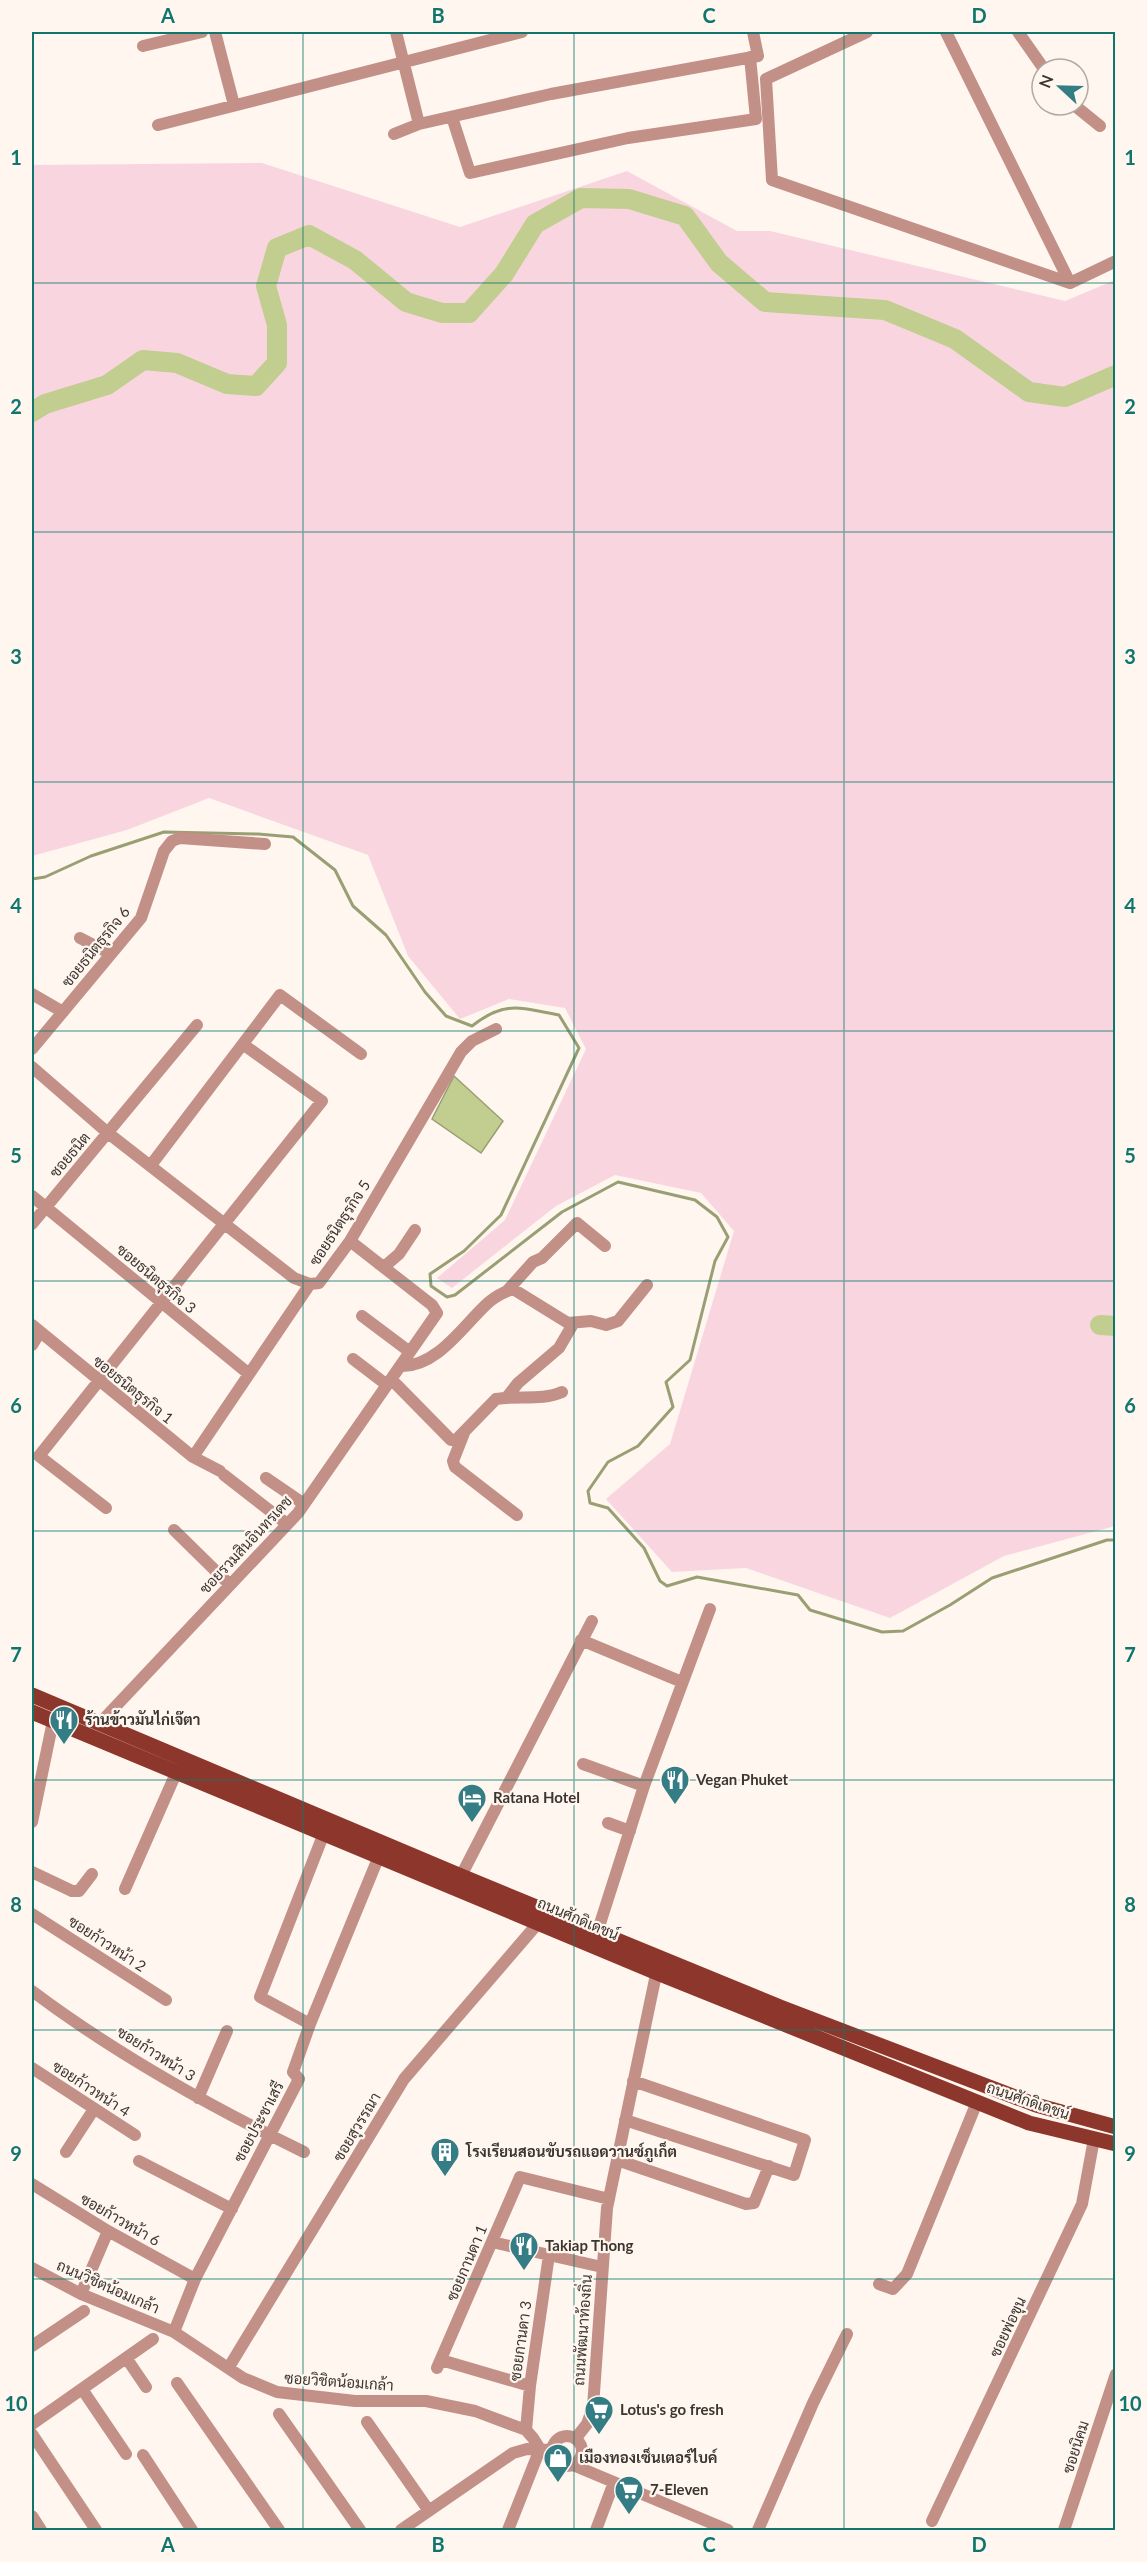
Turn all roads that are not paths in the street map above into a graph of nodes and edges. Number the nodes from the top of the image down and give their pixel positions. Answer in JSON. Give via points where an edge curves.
{"nodes":[{"id":1,"x":202,"y":32,"type":"edge"},
{"id":2,"x":215,"y":32,"type":"edge"},
{"id":3,"x":396,"y":32,"type":"edge"},
{"id":4,"x":522,"y":32,"type":"edge"},
{"id":5,"x":753,"y":32,"type":"edge"},
{"id":6,"x":867,"y":32,"type":"edge"},
{"id":7,"x":946,"y":32,"type":"edge"},
{"id":8,"x":1018,"y":32,"type":"edge"},
{"id":9,"x":143,"y":46,"type":"dead end"},
{"id":10,"x":750,"y":57,"type":"junction"},
{"id":11,"x":1036,"y":57,"type":"edge"},
{"id":12,"x":404,"y":61,"type":"junction"},
{"id":13,"x":234,"y":105,"type":"junction"},
{"id":14,"x":452,"y":117,"type":"junction"},
{"id":15,"x":1089,"y":117,"type":"edge"},
{"id":16,"x":419,"y":124,"type":"junction"},
{"id":17,"x":158,"y":125,"type":"dead end"},
{"id":18,"x":1100,"y":126,"type":"dead end"},
{"id":19,"x":394,"y":134,"type":"dead end"},
{"id":20,"x":1116,"y":261,"type":"edge"},
{"id":21,"x":1070,"y":283,"type":"junction"},
{"id":22,"x":265,"y":844,"type":"dead end"},
{"id":23,"x":80,"y":938,"type":"dead end"},
{"id":24,"x":111,"y":954,"type":"junction"},
{"id":25,"x":32,"y":994,"type":"edge"},
{"id":26,"x":63,"y":1012,"type":"junction"},
{"id":27,"x":198,"y":1025,"type":"dead end"},
{"id":28,"x":496,"y":1029,"type":"dead end"},
{"id":29,"x":244,"y":1045,"type":"junction"},
{"id":30,"x":32,"y":1049,"type":"edge"},
{"id":31,"x":360,"y":1054,"type":"dead end"},
{"id":32,"x":32,"y":1067,"type":"edge"},
{"id":33,"x":108,"y":1133,"type":"junction"},
{"id":34,"x":151,"y":1165,"type":"junction"},
{"id":35,"x":32,"y":1196,"type":"edge"},
{"id":36,"x":46,"y":1206,"type":"junction"},
{"id":37,"x":224,"y":1222,"type":"junction"},
{"id":38,"x":32,"y":1224,"type":"edge"},
{"id":39,"x":415,"y":1230,"type":"dead end"},
{"id":40,"x":350,"y":1241,"type":"junction"},
{"id":41,"x":604,"y":1246,"type":"dead end"},
{"id":42,"x":380,"y":1264,"type":"junction"},
{"id":43,"x":310,"y":1284,"type":"junction"},
{"id":44,"x":647,"y":1285,"type":"dead end"},
{"id":45,"x":507,"y":1291,"type":"junction"},
{"id":46,"x":160,"y":1302,"type":"junction"},
{"id":47,"x":362,"y":1316,"type":"dead end"},
{"id":48,"x":573,"y":1324,"type":"junction"},
{"id":49,"x":36,"y":1329,"type":"edge"},
{"id":50,"x":32,"y":1345,"type":"edge"},
{"id":51,"x":410,"y":1352,"type":"junction"},
{"id":52,"x":353,"y":1359,"type":"dead end"},
{"id":53,"x":401,"y":1366,"type":"junction"},
{"id":54,"x":249,"y":1374,"type":"junction"},
{"id":55,"x":97,"y":1380,"type":"junction"},
{"id":56,"x":389,"y":1382,"type":"junction"},
{"id":57,"x":562,"y":1392,"type":"dead end"},
{"id":58,"x":507,"y":1397,"type":"junction"},
{"id":59,"x":465,"y":1431,"type":"junction"},
{"id":60,"x":193,"y":1457,"type":"junction"},
{"id":61,"x":266,"y":1478,"type":"dead end"},
{"id":62,"x":304,"y":1504,"type":"junction"},
{"id":63,"x":106,"y":1508,"type":"dead end"},
{"id":64,"x":517,"y":1515,"type":"dead end"},
{"id":65,"x":287,"y":1524,"type":"junction"},
{"id":66,"x":174,"y":1530,"type":"dead end"},
{"id":67,"x":230,"y":1585,"type":"junction"},
{"id":68,"x":710,"y":1609,"type":"dead end"},
{"id":69,"x":592,"y":1621,"type":"dead end"},
{"id":70,"x":581,"y":1640,"type":"junction"},
{"id":71,"x":682,"y":1682,"type":"junction"},
{"id":72,"x":32,"y":1695,"type":"edge"},
{"id":73,"x":32,"y":1712,"type":"edge"},
{"id":74,"x":53,"y":1721,"type":"junction"},
{"id":75,"x":100,"y":1723,"type":"junction"},
{"id":76,"x":583,"y":1764,"type":"dead end"},
{"id":77,"x":177,"y":1771,"type":"junction"},
{"id":78,"x":644,"y":1786,"type":"junction"},
{"id":79,"x":32,"y":1817,"type":"edge"},
{"id":80,"x":608,"y":1823,"type":"dead end"},
{"id":81,"x":630,"y":1831,"type":"junction"},
{"id":82,"x":324,"y":1833,"type":"junction"},
{"id":83,"x":379,"y":1856,"type":"junction"},
{"id":84,"x":32,"y":1872,"type":"edge"},
{"id":85,"x":92,"y":1874,"type":"dead end"},
{"id":86,"x":461,"y":1876,"type":"junction"},
{"id":87,"x":125,"y":1889,"type":"dead end"},
{"id":88,"x":504,"y":1901,"type":"junction"},
{"id":89,"x":32,"y":1914,"type":"edge"},
{"id":90,"x":539,"y":1922,"type":"junction"},
{"id":91,"x":597,"y":1933,"type":"junction"},
{"id":92,"x":658,"y":1965,"type":"junction"},
{"id":93,"x":32,"y":1991,"type":"edge"},
{"id":94,"x":166,"y":2000,"type":"dead end"},
{"id":95,"x":310,"y":2024,"type":"junction"},
{"id":96,"x":227,"y":2031,"type":"dead end"},
{"id":97,"x":32,"y":2068,"type":"edge"},
{"id":98,"x":633,"y":2081,"type":"junction"},
{"id":99,"x":198,"y":2098,"type":"junction"},
{"id":100,"x":977,"y":2102,"type":"junction"},
{"id":101,"x":94,"y":2109,"type":"junction"},
{"id":102,"x":625,"y":2120,"type":"junction"},
{"id":103,"x":1116,"y":2127,"type":"edge"},
{"id":104,"x":135,"y":2135,"type":"dead end"},
{"id":105,"x":269,"y":2135,"type":"junction"},
{"id":106,"x":1094,"y":2139,"type":"junction"},
{"id":107,"x":1116,"y":2144,"type":"edge"},
{"id":108,"x":66,"y":2152,"type":"dead end"},
{"id":109,"x":304,"y":2152,"type":"dead end"},
{"id":110,"x":617,"y":2160,"type":"junction"},
{"id":111,"x":139,"y":2161,"type":"dead end"},
{"id":112,"x":769,"y":2166,"type":"junction"},
{"id":113,"x":32,"y":2184,"type":"edge"},
{"id":114,"x":609,"y":2199,"type":"junction"},
{"id":115,"x":232,"y":2209,"type":"junction"},
{"id":116,"x":108,"y":2231,"type":"junction"},
{"id":117,"x":492,"y":2242,"type":"junction"},
{"id":118,"x":549,"y":2255,"type":"junction"},
{"id":119,"x":602,"y":2267,"type":"junction"},
{"id":120,"x":32,"y":2268,"type":"edge"},
{"id":121,"x":195,"y":2279,"type":"junction"},
{"id":122,"x":879,"y":2284,"type":"dead end"},
{"id":123,"x":81,"y":2294,"type":"junction"},
{"id":124,"x":84,"y":2311,"type":"dead end"},
{"id":125,"x":174,"y":2332,"type":"junction"},
{"id":126,"x":847,"y":2334,"type":"dead end"},
{"id":127,"x":153,"y":2339,"type":"dead end"},
{"id":128,"x":32,"y":2346,"type":"edge"},
{"id":129,"x":127,"y":2358,"type":"junction"},
{"id":130,"x":229,"y":2367,"type":"junction"},
{"id":131,"x":1116,"y":2374,"type":"edge"},
{"id":132,"x":177,"y":2383,"type":"dead end"},
{"id":133,"x":530,"y":2386,"type":"junction"},
{"id":134,"x":146,"y":2387,"type":"dead end"},
{"id":135,"x":82,"y":2389,"type":"junction"},
{"id":136,"x":279,"y":2414,"type":"dead end"},
{"id":137,"x":367,"y":2422,"type":"dead end"},
{"id":138,"x":32,"y":2424,"type":"edge"},
{"id":139,"x":526,"y":2430,"type":"junction"},
{"id":140,"x":32,"y":2434,"type":"edge"},
{"id":141,"x":576,"y":2438,"type":"junction"},
{"id":142,"x":546,"y":2450,"type":"junction"},
{"id":143,"x":126,"y":2454,"type":"dead end"},
{"id":144,"x":143,"y":2455,"type":"dead end"},
{"id":145,"x":573,"y":2465,"type":"junction"},
{"id":146,"x":614,"y":2482,"type":"junction"},
{"id":147,"x":429,"y":2511,"type":"junction"},
{"id":148,"x":32,"y":2516,"type":"edge"},
{"id":149,"x":699,"y":2518,"type":"junction"},
{"id":150,"x":932,"y":2521,"type":"dead end"},
{"id":151,"x":41,"y":2530,"type":"edge"},
{"id":152,"x":96,"y":2530,"type":"edge"},
{"id":153,"x":192,"y":2530,"type":"edge"},
{"id":154,"x":279,"y":2530,"type":"edge"},
{"id":155,"x":360,"y":2530,"type":"edge"},
{"id":156,"x":401,"y":2530,"type":"edge"},
{"id":157,"x":508,"y":2530,"type":"edge"},
{"id":158,"x":596,"y":2530,"type":"edge"},
{"id":159,"x":694,"y":2530,"type":"edge"},
{"id":160,"x":728,"y":2530,"type":"edge"},
{"id":161,"x":758,"y":2530,"type":"edge"},
{"id":162,"x":1064,"y":2530,"type":"edge"}],
"edges":[{"from":1,"to":9,"type":"street"},
{"from":2,"to":13,"type":"street"},
{"from":3,"to":12,"type":"street"},
{"from":4,"to":12,"type":"street"},
{"from":5,"to":10,"type":"street","via":[[758,56]]},
{"from":6,"to":21,"type":"street","via":[[766,79],[772,180]]},
{"from":7,"to":21,"type":"street"},
{"from":8,"to":11,"type":"street"},
{"from":10,"to":14,"type":"street","via":[[551,94]]},
{"from":10,"to":14,"type":"street","via":[[756,119],[628,138],[470,173]]},
{"from":12,"to":13,"type":"street"},
{"from":12,"to":16,"type":"street"},
{"from":13,"to":17,"type":"street"},
{"from":14,"to":16,"type":"street"},
{"from":15,"to":18,"type":"street"},
{"from":16,"to":19,"type":"street"},
{"from":20,"to":21,"type":"street"},
{"from":22,"to":24,"type":"street","name":"ซอยธนิตธุรกิจ 6","via":[[180,838],[172,841],[164,851],[141,918]]},
{"from":23,"to":24,"type":"street"},
{"from":24,"to":26,"type":"street","name":"ซอยธนิตธุรกิจ 6"},
{"from":25,"to":26,"type":"street"},
{"from":26,"to":30,"type":"street","name":"ซอยธนิตธุรกิจ 6"},
{"from":27,"to":33,"type":"street","name":"ซอยธนิต"},
{"from":28,"to":40,"type":"street","name":"ซอยธนิตธุรกิจ 5","via":[[472,1041],[461,1052]]},
{"from":29,"to":31,"type":"street","via":[[280,995]]},
{"from":29,"to":34,"type":"street"},
{"from":29,"to":37,"type":"street","via":[[322,1101]]},
{"from":32,"to":33,"type":"street"},
{"from":33,"to":34,"type":"street","name":"ซอยธนิตธุรกิจ 5"},
{"from":33,"to":36,"type":"street","name":"ซอยธนิต"},
{"from":34,"to":37,"type":"street","name":"ซอยธนิตธุรกิจ 5"},
{"from":35,"to":36,"type":"street","name":"ซอยธนิตธุรกิจ 3"},
{"from":36,"to":38,"type":"street","name":"ซอยธนิต"},
{"from":36,"to":46,"type":"street","name":"ซอยธนิตธุรกิจ 3"},
{"from":37,"to":43,"type":"street","name":"ซอยธนิตธุรกิจ 5","via":[[294,1278]]},
{"from":37,"to":46,"type":"street"},
{"from":39,"to":42,"type":"street","via":[[396,1257],[385,1266]]},
{"from":40,"to":42,"type":"street"},
{"from":40,"to":43,"type":"street","name":"ซอยธนิตธุรกิจ 5","via":[[319,1283]]},
{"from":41,"to":45,"type":"street","via":[[577,1223]]},
{"from":42,"to":51,"type":"street","name":"ซอยรวมสินอินทรเดช","via":[[437,1313]]},
{"from":43,"to":54,"type":"street"},
{"from":44,"to":48,"type":"street","via":[[618,1321],[606,1325],[591,1321]]},
{"from":45,"to":48,"type":"street","via":[[518,1291]]},
{"from":45,"to":53,"type":"street","via":[[488,1303],[444,1346],[410,1366]]},
{"from":46,"to":54,"type":"street","name":"ซอยธนิตธุรกิจ 3"},
{"from":46,"to":55,"type":"street"},
{"from":47,"to":51,"type":"street"},
{"from":48,"to":58,"type":"street","via":[[558,1348]]},
{"from":49,"to":50,"type":"street"},
{"from":49,"to":55,"type":"street","name":"ซอยธนิตธุรกิจ 1"},
{"from":51,"to":53,"type":"street","name":"ซอยรวมสินอินทรเดช"},
{"from":52,"to":56,"type":"street"},
{"from":53,"to":56,"type":"street","name":"ซอยรวมสินอินทรเดช"},
{"from":54,"to":60,"type":"street"},
{"from":55,"to":60,"type":"street","name":"ซอยธนิตธุรกิจ 1"},
{"from":55,"to":63,"type":"street","via":[[39,1456]]},
{"from":56,"to":59,"type":"street","via":[[448,1439],[456,1440]]},
{"from":56,"to":62,"type":"street","name":"ซอยรวมสินอินทรเดช"},
{"from":57,"to":58,"type":"street","via":[[542,1398]]},
{"from":58,"to":59,"type":"street","via":[[496,1399]]},
{"from":59,"to":64,"type":"street","via":[[453,1464]]},
{"from":60,"to":65,"type":"street","name":"ซอยธนิตธุรกิจ 1","via":[[222,1473]]},
{"from":61,"to":62,"type":"street"},
{"from":62,"to":65,"type":"street","name":"ซอยรวมสินอินทรเดช"},
{"from":65,"to":67,"type":"street","name":"ซอยรวมสินอินทรเดช"},
{"from":66,"to":67,"type":"street"},
{"from":67,"to":75,"type":"street","name":"ซอยรวมสินอินทรเดช"},
{"from":68,"to":71,"type":"street"},
{"from":69,"to":70,"type":"street"},
{"from":70,"to":71,"type":"street"},
{"from":70,"to":86,"type":"street"},
{"from":71,"to":78,"type":"street"},
{"from":72,"to":75,"type":"main road","name":"ถนนศักดิเดชน์"},
{"from":73,"to":74,"type":"main road","name":"ถนนศักดิเดชน์"},
{"from":74,"to":77,"type":"main road","name":"ถนนศักดิเดชน์"},
{"from":74,"to":79,"type":"street"},
{"from":75,"to":86,"type":"main road","name":"ถนนศักดิเดชน์"},
{"from":76,"to":78,"type":"street"},
{"from":77,"to":82,"type":"main road","name":"ถนนศักดิเดชน์"},
{"from":77,"to":87,"type":"street"},
{"from":78,"to":81,"type":"street"},
{"from":80,"to":81,"type":"street"},
{"from":81,"to":91,"type":"street"},
{"from":82,"to":83,"type":"main road","name":"ถนนศักดิเดชน์"},
{"from":82,"to":95,"type":"street","via":[[260,1997]]},
{"from":83,"to":88,"type":"main road","name":"ถนนศักดิเดชน์"},
{"from":83,"to":95,"type":"street","name":"ซอยประชาเสรี"},
{"from":84,"to":85,"type":"street","via":[[72,1891],[79,1891]]},
{"from":86,"to":88,"type":"main road","name":"ถนนศักดิเดชน์"},
{"from":88,"to":90,"type":"main road","name":"ถนนศักดิเดชน์"},
{"from":88,"to":91,"type":"main road","name":"ถนนศักดิเดชน์"},
{"from":89,"to":94,"type":"street","name":"ซอยก้าวหน้า 2"},
{"from":90,"to":92,"type":"main road","name":"ถนนศักดิเดชน์"},
{"from":90,"to":130,"type":"street","name":"ซอยสุวรรณา","via":[[404,2079]]},
{"from":91,"to":92,"type":"main road","name":"ถนนศักดิเดชน์"},
{"from":92,"to":98,"type":"street","name":"ถนนพัฒนาท้องถิ่น"},
{"from":92,"to":100,"type":"main road","name":"ถนนศักดิเดชน์"},
{"from":92,"to":103,"type":"main road","name":"ถนนศักดิเดชน์","via":[[1036,2105]]},
{"from":93,"to":99,"type":"street","name":"ซอยก้าวหน้า 3"},
{"from":95,"to":105,"type":"street","name":"ซอยประชาเสรี","via":[[293,2072],[299,2079]]},
{"from":96,"to":99,"type":"street"},
{"from":97,"to":101,"type":"street","name":"ซอยก้าวหน้า 4"},
{"from":98,"to":102,"type":"street","name":"ถนนพัฒนาท้องถิ่น"},
{"from":98,"to":112,"type":"street","via":[[805,2140],[794,2175]]},
{"from":99,"to":105,"type":"street","name":"ซอยก้าวหน้า 3"},
{"from":100,"to":106,"type":"main road","name":"ถนนศักดิเดชน์","via":[[1029,2123]]},
{"from":100,"to":122,"type":"street","via":[[907,2274],[893,2289]]},
{"from":101,"to":104,"type":"street","name":"ซอยก้าวหน้า 4"},
{"from":101,"to":108,"type":"street"},
{"from":102,"to":110,"type":"street","name":"ถนนพัฒนาท้องถิ่น"},
{"from":102,"to":112,"type":"street"},
{"from":105,"to":109,"type":"street","name":"ซอยก้าวหน้า 3"},
{"from":105,"to":115,"type":"street","name":"ซอยประชาเสรี"},
{"from":106,"to":107,"type":"main road","name":"ถนนศักดิเดชน์"},
{"from":106,"to":150,"type":"street","name":"ซอยพ่อขุน","via":[[1082,2204]]},
{"from":110,"to":112,"type":"street","via":[[746,2204],[754,2203]]},
{"from":110,"to":114,"type":"street","name":"ถนนพัฒนาท้องถิ่น"},
{"from":111,"to":115,"type":"street"},
{"from":113,"to":116,"type":"street","name":"ซอยก้าวหน้า 6"},
{"from":114,"to":117,"type":"street","name":"ซอยกานดา 1","via":[[520,2177]]},
{"from":114,"to":119,"type":"street","name":"ถนนพัฒนาท้องถิ่น"},
{"from":115,"to":121,"type":"street","name":"ซอยประชาเสรี"},
{"from":116,"to":121,"type":"street","name":"ซอยก้าวหน้า 6"},
{"from":116,"to":123,"type":"street"},
{"from":117,"to":118,"type":"street"},
{"from":117,"to":133,"type":"street","name":"ซอยกานดา 1","via":[[439,2364]]},
{"from":118,"to":119,"type":"street"},
{"from":118,"to":133,"type":"street","name":"ซอยกานดา 3"},
{"from":119,"to":141,"type":"street","name":"ถนนพัฒนาท้องถิ่น","via":[[593,2407]]},
{"from":120,"to":123,"type":"street","name":"ถนนวิชิตน้อมเกล้า"},
{"from":121,"to":125,"type":"street","name":"ซอยประชาเสรี"},
{"from":123,"to":125,"type":"street","name":"ถนนวิชิตน้อมเกล้า"},
{"from":124,"to":128,"type":"street"},
{"from":125,"to":130,"type":"street","name":"ซอยวิชิตน้อมเกล้า"},
{"from":126,"to":161,"type":"street"},
{"from":127,"to":129,"type":"street"},
{"from":129,"to":134,"type":"street"},
{"from":129,"to":135,"type":"street"},
{"from":130,"to":139,"type":"street","name":"ซอยวิชิตน้อมเกล้า","via":[[243,2378],[277,2392],[355,2401],[425,2398]]},
{"from":131,"to":162,"type":"street","name":"ซอยนิคม"},
{"from":132,"to":154,"type":"street"},
{"from":133,"to":139,"type":"street","name":"ซอยกานดา 3"},
{"from":135,"to":138,"type":"street"},
{"from":135,"to":143,"type":"street"},
{"from":136,"to":155,"type":"street"},
{"from":137,"to":147,"type":"street"},
{"from":139,"to":142,"type":"street"},
{"from":140,"to":152,"type":"street"},
{"from":141,"to":142,"type":"street","via":[[560,2437]]},
{"from":141,"to":145,"type":"street","via":[[582,2452]]},
{"from":142,"to":145,"type":"street","via":[[558,2464]]},
{"from":142,"to":147,"type":"street","via":[[513,2453]]},
{"from":142,"to":157,"type":"street"},
{"from":144,"to":153,"type":"street"},
{"from":145,"to":146,"type":"street"},
{"from":146,"to":149,"type":"street"},
{"from":146,"to":158,"type":"street"},
{"from":147,"to":156,"type":"street"},
{"from":148,"to":151,"type":"street"},
{"from":149,"to":159,"type":"street"},
{"from":149,"to":160,"type":"street"}]}
